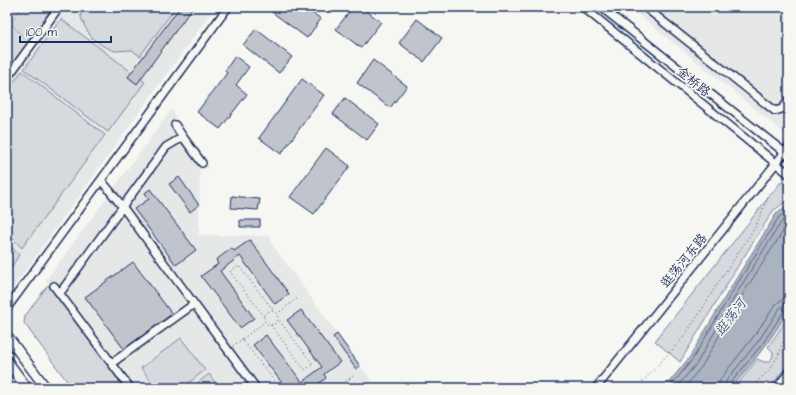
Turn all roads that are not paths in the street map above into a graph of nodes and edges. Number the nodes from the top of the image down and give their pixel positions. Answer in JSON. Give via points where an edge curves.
{"nodes":[{"id":1,"x":59,"y":7,"type":"edge"},
{"id":2,"x":228,"y":7,"type":"edge"},
{"id":3,"x":583,"y":7,"type":"edge"},
{"id":4,"x":602,"y":7,"type":"edge"},
{"id":5,"x":645,"y":7,"type":"edge"},
{"id":6,"x":8,"y":73,"type":"edge"},
{"id":7,"x":789,"y":100,"type":"edge"},
{"id":8,"x":175,"y":125,"type":"dead end"},
{"id":9,"x":183,"y":137,"type":"junction"},
{"id":10,"x":787,"y":152,"type":"edge"},
{"id":11,"x":776,"y":163,"type":"junction"},
{"id":12,"x":202,"y":164,"type":"dead end"},
{"id":13,"x":789,"y":174,"type":"edge"},
{"id":14,"x":101,"y":180,"type":"junction"},
{"id":15,"x":122,"y":206,"type":"junction"},
{"id":16,"x":54,"y":286,"type":"dead end"},
{"id":17,"x":60,"y":293,"type":"junction"},
{"id":18,"x":194,"y":304,"type":"junction"},
{"id":19,"x":7,"y":308,"type":"edge"},
{"id":20,"x":7,"y":336,"type":"edge"},
{"id":21,"x":7,"y":361,"type":"edge"},
{"id":22,"x":112,"y":363,"type":"junction"},
{"id":23,"x":789,"y":372,"type":"edge"},
{"id":24,"x":27,"y":388,"type":"edge"},
{"id":25,"x":46,"y":388,"type":"edge"},
{"id":26,"x":130,"y":388,"type":"edge"},
{"id":27,"x":256,"y":388,"type":"edge"},
{"id":28,"x":596,"y":388,"type":"edge"},
{"id":29,"x":777,"y":388,"type":"edge"}],
"edges":[{"from":1,"to":6,"type":"street"},
{"from":2,"to":14,"type":"street"},
{"from":3,"to":11,"type":"street","name":"金桥路"},
{"from":4,"to":10,"type":"street","name":"金桥路"},
{"from":5,"to":7,"type":"street","via":[[775,110],[782,109]]},
{"from":8,"to":9,"type":"street"},
{"from":9,"to":12,"type":"street"},
{"from":9,"to":15,"type":"street","via":[[166,147]]},
{"from":10,"to":11,"type":"street","name":"逛荡河东路"},
{"from":11,"to":13,"type":"street","name":"金桥路"},
{"from":11,"to":28,"type":"street","name":"逛荡河东路"},
{"from":14,"to":15,"type":"street"},
{"from":14,"to":19,"type":"street"},
{"from":15,"to":17,"type":"street"},
{"from":15,"to":18,"type":"street"},
{"from":16,"to":17,"type":"street"},
{"from":17,"to":22,"type":"street"},
{"from":18,"to":22,"type":"street"},
{"from":18,"to":27,"type":"street"},
{"from":20,"to":25,"type":"main road"},
{"from":21,"to":24,"type":"main road"},
{"from":22,"to":26,"type":"street"},
{"from":23,"to":29,"type":"street"}]}
